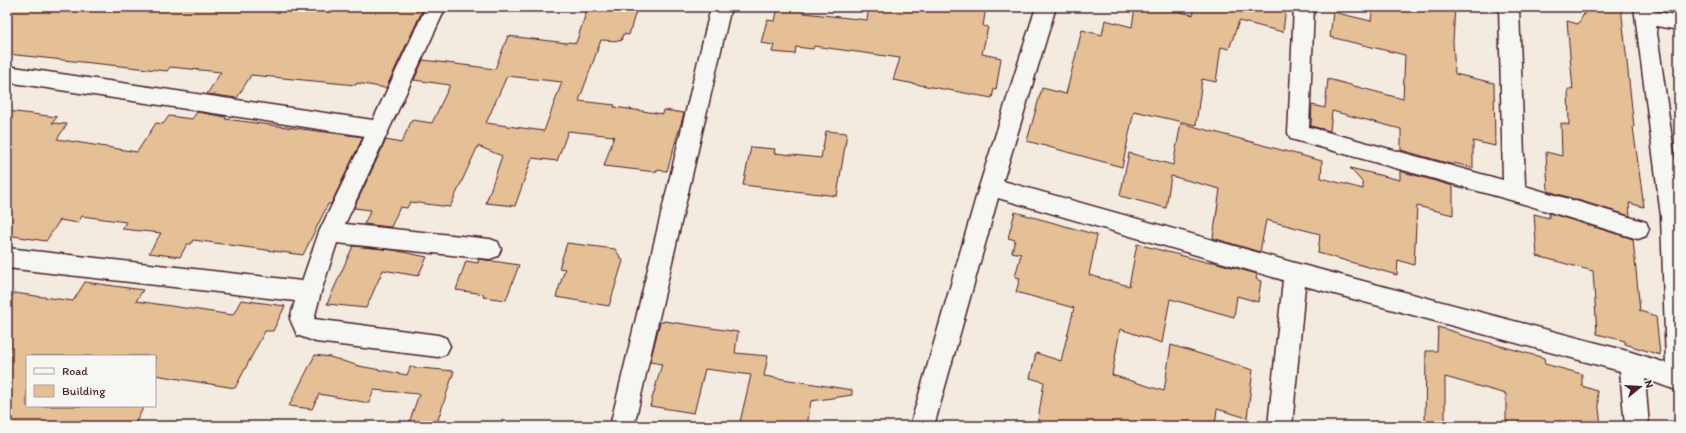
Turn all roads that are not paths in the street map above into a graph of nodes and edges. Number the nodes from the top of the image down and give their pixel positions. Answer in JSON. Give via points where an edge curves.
{"nodes":[{"id":1,"x":436,"y":7,"type":"edge"},
{"id":2,"x":722,"y":7,"type":"edge"},
{"id":3,"x":1046,"y":7,"type":"edge"},
{"id":4,"x":1304,"y":7,"type":"edge"},
{"id":5,"x":1509,"y":7,"type":"edge"},
{"id":6,"x":1644,"y":12,"type":"edge"},
{"id":7,"x":1679,"y":23,"type":"edge"},
{"id":8,"x":7,"y":74,"type":"edge"},
{"id":9,"x":378,"y":129,"type":"junction"},
{"id":10,"x":990,"y":187,"type":"junction"},
{"id":11,"x":1514,"y":192,"type":"junction"},
{"id":12,"x":1676,"y":217,"type":"edge"},
{"id":13,"x":1638,"y":229,"type":"dead end"},
{"id":14,"x":330,"y":232,"type":"junction"},
{"id":15,"x":490,"y":249,"type":"dead end"},
{"id":16,"x":7,"y":258,"type":"edge"},
{"id":17,"x":1295,"y":273,"type":"junction"},
{"id":18,"x":309,"y":292,"type":"junction"},
{"id":19,"x":438,"y":346,"type":"dead end"},
{"id":20,"x":1631,"y":363,"type":"junction"},
{"id":21,"x":1679,"y":379,"type":"edge"},
{"id":22,"x":622,"y":426,"type":"edge"},
{"id":23,"x":922,"y":426,"type":"edge"},
{"id":24,"x":1280,"y":426,"type":"edge"},
{"id":25,"x":1637,"y":426,"type":"edge"}],
"edges":[{"from":1,"to":9,"type":"street"},
{"from":2,"to":22,"type":"street"},
{"from":3,"to":10,"type":"street"},
{"from":4,"to":11,"type":"street","via":[[1298,133]]},
{"from":5,"to":11,"type":"street"},
{"from":6,"to":7,"type":"street"},
{"from":6,"to":12,"type":"street"},
{"from":8,"to":9,"type":"street"},
{"from":9,"to":14,"type":"street"},
{"from":10,"to":17,"type":"street"},
{"from":10,"to":23,"type":"street"},
{"from":11,"to":13,"type":"street"},
{"from":12,"to":21,"type":"street"},
{"from":14,"to":15,"type":"street"},
{"from":14,"to":18,"type":"street"},
{"from":16,"to":18,"type":"street"},
{"from":17,"to":20,"type":"street"},
{"from":17,"to":24,"type":"street"},
{"from":18,"to":19,"type":"street","via":[[302,319],[305,328]]},
{"from":20,"to":21,"type":"street"},
{"from":20,"to":25,"type":"street"}]}
